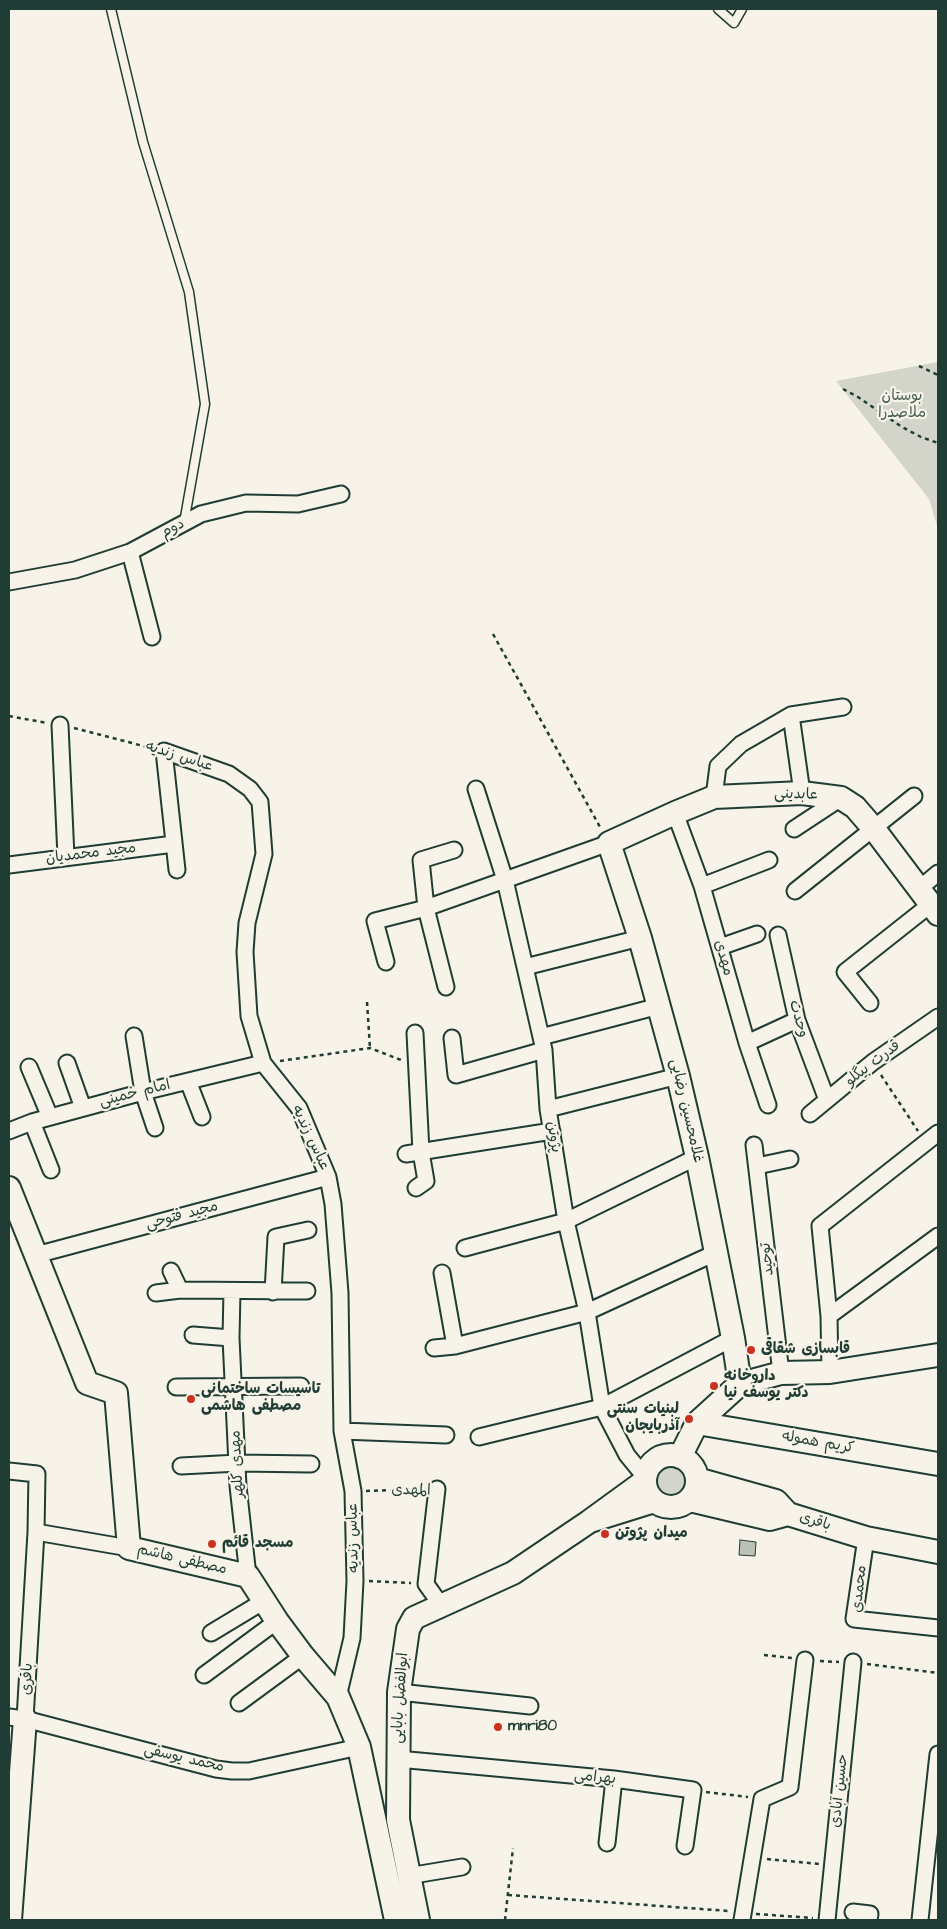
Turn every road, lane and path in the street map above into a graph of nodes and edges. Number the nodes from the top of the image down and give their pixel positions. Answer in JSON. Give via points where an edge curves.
{"nodes":[{"id":1,"x":111,"y":9,"type":"edge"},
{"id":2,"x":718,"y":9,"type":"edge"},
{"id":3,"x":742,"y":9,"type":"edge"},
{"id":4,"x":919,"y":366,"type":"dead end"},
{"id":5,"x":938,"y":375,"type":"edge"},
{"id":6,"x":843,"y":389,"type":"dead end"},
{"id":7,"x":938,"y":443,"type":"edge"},
{"id":8,"x":341,"y":494,"type":"dead end"},
{"id":9,"x":184,"y":523,"type":"junction"},
{"id":10,"x":130,"y":552,"type":"junction"},
{"id":11,"x":9,"y":582,"type":"edge"},
{"id":12,"x":492,"y":634,"type":"dead end"},
{"id":13,"x":152,"y":637,"type":"dead end"},
{"id":14,"x":843,"y":707,"type":"dead end"},
{"id":15,"x":791,"y":715,"type":"junction"},
{"id":16,"x":9,"y":716,"type":"edge"},
{"id":17,"x":60,"y":725,"type":"junction"},
{"id":18,"x":164,"y":751,"type":"junction"},
{"id":19,"x":476,"y":789,"type":"dead end"},
{"id":20,"x":802,"y":793,"type":"junction"},
{"id":21,"x":914,"y":796,"type":"dead end"},
{"id":22,"x":714,"y":798,"type":"junction"},
{"id":23,"x":841,"y":798,"type":"junction"},
{"id":24,"x":675,"y":812,"type":"junction"},
{"id":25,"x":794,"y":829,"type":"dead end"},
{"id":26,"x":874,"y":829,"type":"junction"},
{"id":27,"x":609,"y":843,"type":"junction"},
{"id":28,"x":174,"y":844,"type":"junction"},
{"id":29,"x":454,"y":850,"type":"dead end"},
{"id":30,"x":66,"y":857,"type":"junction"},
{"id":31,"x":769,"y":860,"type":"dead end"},
{"id":32,"x":9,"y":865,"type":"edge"},
{"id":33,"x":177,"y":870,"type":"dead end"},
{"id":34,"x":938,"y":873,"type":"edge"},
{"id":35,"x":505,"y":880,"type":"junction"},
{"id":36,"x":702,"y":886,"type":"junction"},
{"id":37,"x":795,"y":890,"type":"dead end"},
{"id":38,"x":930,"y":902,"type":"edge"},
{"id":39,"x":426,"y":908,"type":"junction"},
{"id":40,"x":757,"y":934,"type":"dead end"},
{"id":41,"x":778,"y":935,"type":"dead end"},
{"id":42,"x":640,"y":938,"type":"junction"},
{"id":43,"x":720,"y":947,"type":"junction"},
{"id":44,"x":386,"y":962,"type":"dead end"},
{"id":45,"x":526,"y":967,"type":"junction"},
{"id":46,"x":446,"y":987,"type":"dead end"},
{"id":47,"x":368,"y":1002,"type":"dead end"},
{"id":48,"x":870,"y":1003,"type":"dead end"},
{"id":49,"x":659,"y":1006,"type":"junction"},
{"id":50,"x":938,"y":1017,"type":"edge"},
{"id":51,"x":797,"y":1020,"type":"junction"},
{"id":52,"x":416,"y":1033,"type":"dead end"},
{"id":53,"x":134,"y":1036,"type":"dead end"},
{"id":54,"x":452,"y":1038,"type":"dead end"},
{"id":55,"x":543,"y":1043,"type":"junction"},
{"id":56,"x":747,"y":1043,"type":"junction"},
{"id":57,"x":370,"y":1048,"type":"junction"},
{"id":58,"x":872,"y":1062,"type":"junction"},
{"id":59,"x":67,"y":1063,"type":"dead end"},
{"id":60,"x":264,"y":1063,"type":"junction"},
{"id":61,"x":30,"y":1067,"type":"dead end"},
{"id":62,"x":417,"y":1067,"type":"junction"},
{"id":63,"x":678,"y":1076,"type":"junction"},
{"id":64,"x":188,"y":1081,"type":"junction"},
{"id":65,"x":143,"y":1092,"type":"junction"},
{"id":66,"x":827,"y":1100,"type":"junction"},
{"id":67,"x":768,"y":1105,"type":"dead end"},
{"id":68,"x":83,"y":1108,"type":"junction"},
{"id":69,"x":548,"y":1109,"type":"junction"},
{"id":70,"x":810,"y":1114,"type":"dead end"},
{"id":71,"x":50,"y":1117,"type":"junction"},
{"id":72,"x":202,"y":1117,"type":"dead end"},
{"id":73,"x":32,"y":1122,"type":"junction"},
{"id":74,"x":155,"y":1128,"type":"dead end"},
{"id":75,"x":9,"y":1131,"type":"edge"},
{"id":76,"x":552,"y":1131,"type":"junction"},
{"id":77,"x":938,"y":1133,"type":"edge"},
{"id":78,"x":926,"y":1142,"type":"junction"},
{"id":79,"x":754,"y":1145,"type":"dead end"},
{"id":80,"x":414,"y":1153,"type":"junction"},
{"id":81,"x":697,"y":1157,"type":"junction"},
{"id":82,"x":790,"y":1160,"type":"dead end"},
{"id":83,"x":757,"y":1166,"type":"junction"},
{"id":84,"x":51,"y":1170,"type":"dead end"},
{"id":85,"x":328,"y":1177,"type":"junction"},
{"id":86,"x":9,"y":1188,"type":"edge"},
{"id":87,"x":416,"y":1188,"type":"dead end"},
{"id":88,"x":566,"y":1221,"type":"junction"},
{"id":89,"x":308,"y":1230,"type":"dead end"},
{"id":90,"x":938,"y":1236,"type":"edge"},
{"id":91,"x":465,"y":1248,"type":"dead end"},
{"id":92,"x":715,"y":1253,"type":"junction"},
{"id":93,"x":36,"y":1255,"type":"junction"},
{"id":94,"x":171,"y":1272,"type":"dead end"},
{"id":95,"x":442,"y":1273,"type":"dead end"},
{"id":96,"x":180,"y":1290,"type":"junction"},
{"id":97,"x":232,"y":1291,"type":"junction"},
{"id":98,"x":307,"y":1291,"type":"dead end"},
{"id":99,"x":273,"y":1292,"type":"junction"},
{"id":100,"x":156,"y":1293,"type":"dead end"},
{"id":101,"x":587,"y":1312,"type":"junction"},
{"id":102,"x":829,"y":1316,"type":"junction"},
{"id":103,"x":192,"y":1335,"type":"dead end"},
{"id":104,"x":231,"y":1338,"type":"junction"},
{"id":105,"x":733,"y":1338,"type":"junction"},
{"id":106,"x":455,"y":1346,"type":"junction"},
{"id":107,"x":434,"y":1348,"type":"dead end"},
{"id":108,"x":938,"y":1355,"type":"edge"},
{"id":109,"x":830,"y":1372,"type":"junction"},
{"id":110,"x":781,"y":1373,"type":"junction"},
{"id":111,"x":740,"y":1384,"type":"junction"},
{"id":112,"x":234,"y":1385,"type":"junction"},
{"id":113,"x":301,"y":1386,"type":"dead end"},
{"id":114,"x":176,"y":1387,"type":"dead end"},
{"id":115,"x":602,"y":1407,"type":"junction"},
{"id":116,"x":697,"y":1422,"type":"junction"},
{"id":117,"x":342,"y":1431,"type":"junction"},
{"id":118,"x":446,"y":1436,"type":"dead end"},
{"id":119,"x":479,"y":1437,"type":"dead end"},
{"id":120,"x":680,"y":1457,"type":"junction"},
{"id":121,"x":238,"y":1463,"type":"junction"},
{"id":122,"x":311,"y":1464,"type":"dead end"},
{"id":123,"x":938,"y":1464,"type":"edge"},
{"id":124,"x":180,"y":1466,"type":"dead end"},
{"id":125,"x":9,"y":1471,"type":"edge"},
{"id":126,"x":648,"y":1486,"type":"junction"},
{"id":127,"x":437,"y":1489,"type":"joint"},
{"id":128,"x":693,"y":1489,"type":"junction"},
{"id":129,"x":353,"y":1491,"type":"junction"},
{"id":130,"x":36,"y":1532,"type":"junction"},
{"id":131,"x":866,"y":1538,"type":"junction"},
{"id":132,"x":129,"y":1548,"type":"junction"},
{"id":133,"x":938,"y":1552,"type":"edge"},
{"id":134,"x":248,"y":1576,"type":"junction"},
{"id":135,"x":355,"y":1581,"type":"junction"},
{"id":136,"x":426,"y":1584,"type":"junction"},
{"id":137,"x":264,"y":1601,"type":"junction"},
{"id":138,"x":441,"y":1605,"type":"junction"},
{"id":139,"x":277,"y":1621,"type":"junction"},
{"id":140,"x":938,"y":1628,"type":"edge"},
{"id":141,"x":211,"y":1633,"type":"dead end"},
{"id":142,"x":303,"y":1656,"type":"junction"},
{"id":143,"x":805,"y":1660,"type":"dead end"},
{"id":144,"x":853,"y":1662,"type":"dead end"},
{"id":145,"x":204,"y":1675,"type":"dead end"},
{"id":146,"x":399,"y":1692,"type":"junction"},
{"id":147,"x":338,"y":1696,"type":"junction"},
{"id":148,"x":239,"y":1703,"type":"dead end"},
{"id":149,"x":530,"y":1706,"type":"dead end"},
{"id":150,"x":17,"y":1718,"type":"edge"},
{"id":151,"x":359,"y":1746,"type":"junction"},
{"id":152,"x":938,"y":1754,"type":"edge"},
{"id":153,"x":398,"y":1759,"type":"junction"},
{"id":154,"x":614,"y":1779,"type":"junction"},
{"id":155,"x":693,"y":1790,"type":"junction"},
{"id":156,"x":762,"y":1799,"type":"junction"},
{"id":157,"x":398,"y":1820,"type":"junction"},
{"id":158,"x":376,"y":1825,"type":"junction"},
{"id":159,"x":607,"y":1843,"type":"dead end"},
{"id":160,"x":684,"y":1846,"type":"dead end"},
{"id":161,"x":514,"y":1848,"type":"dead end"},
{"id":162,"x":752,"y":1858,"type":"junction"},
{"id":163,"x":833,"y":1865,"type":"junction"},
{"id":164,"x":462,"y":1867,"type":"dead end"},
{"id":165,"x":408,"y":1876,"type":"junction"},
{"id":166,"x":508,"y":1896,"type":"junction"},
{"id":167,"x":853,"y":1912,"type":"dead end"},
{"id":168,"x":743,"y":1916,"type":"edge"},
{"id":169,"x":10,"y":1920,"type":"edge"},
{"id":170,"x":396,"y":1920,"type":"edge"},
{"id":171,"x":418,"y":1920,"type":"edge"},
{"id":172,"x":505,"y":1920,"type":"edge"},
{"id":173,"x":827,"y":1920,"type":"edge"},
{"id":174,"x":869,"y":1920,"type":"edge"},
{"id":175,"x":920,"y":1920,"type":"edge"}],
"edges":[{"from":1,"to":9,"type":"lane","via":[[143,142],[189,292],[205,404]]},
{"from":2,"to":3,"type":"lane","via":[[734,22]]},
{"from":4,"to":5,"type":"path"},
{"from":6,"to":7,"type":"path","via":[[902,427]]},
{"from":8,"to":9,"type":"street","name":"دوم","via":[[298,504],[246,503],[201,514]]},
{"from":9,"to":10,"type":"street","name":"دوم"},
{"from":10,"to":11,"type":"street","name":"دوم","via":[[75,570]]},
{"from":10,"to":13,"type":"street"},
{"from":12,"to":27,"type":"path"},
{"from":14,"to":15,"type":"street"},
{"from":15,"to":20,"type":"street"},
{"from":15,"to":22,"type":"street","via":[[741,744],[718,766]]},
{"from":16,"to":17,"type":"path","name":"عباس زندیه"},
{"from":17,"to":18,"type":"path","name":"عباس زندیه"},
{"from":17,"to":30,"type":"street"},
{"from":18,"to":28,"type":"street"},
{"from":18,"to":60,"type":"street","name":"عباس زندیه","via":[[229,774],[250,789],[260,802],[264,854],[247,923],[245,952],[249,1016]]},
{"from":19,"to":35,"type":"street","name":"پژوتن"},
{"from":20,"to":22,"type":"street","name":"عابدینی"},
{"from":20,"to":23,"type":"street","name":"عابدینی"},
{"from":21,"to":26,"type":"street"},
{"from":22,"to":24,"type":"street","name":"عابدینی"},
{"from":23,"to":25,"type":"street"},
{"from":23,"to":26,"type":"street","name":"عابدینی","via":[[856,807]]},
{"from":24,"to":27,"type":"street","name":"عابدینی"},
{"from":24,"to":36,"type":"street","name":"مهدی"},
{"from":26,"to":37,"type":"street"},
{"from":26,"to":38,"type":"street","name":"عابدینی"},
{"from":27,"to":35,"type":"street"},
{"from":27,"to":42,"type":"street","name":"غلامحسین رضایی"},
{"from":28,"to":30,"type":"street","name":"مجید محمدیان"},
{"from":28,"to":33,"type":"street"},
{"from":29,"to":39,"type":"street","via":[[421,860]]},
{"from":30,"to":32,"type":"street","name":"مجید محمدیان"},
{"from":31,"to":36,"type":"street"},
{"from":34,"to":38,"type":"street"},
{"from":35,"to":39,"type":"street"},
{"from":35,"to":45,"type":"street","name":"پژوتن"},
{"from":36,"to":43,"type":"street","name":"مهدی"},
{"from":38,"to":48,"type":"street","via":[[845,972]]},
{"from":39,"to":44,"type":"street","via":[[375,921]]},
{"from":39,"to":46,"type":"street"},
{"from":40,"to":43,"type":"street"},
{"from":41,"to":51,"type":"street","name":"وحدت"},
{"from":42,"to":45,"type":"street"},
{"from":42,"to":49,"type":"street","name":"غلامحسین رضایی"},
{"from":43,"to":56,"type":"street","name":"مهدی"},
{"from":45,"to":55,"type":"street","name":"پژوتن"},
{"from":47,"to":57,"type":"path"},
{"from":49,"to":55,"type":"street"},
{"from":49,"to":63,"type":"street","name":"غلامحسین رضایی"},
{"from":50,"to":58,"type":"street","name":"قدرت بیگلو"},
{"from":51,"to":56,"type":"street"},
{"from":51,"to":66,"type":"street","name":"وحدت"},
{"from":52,"to":62,"type":"street"},
{"from":53,"to":65,"type":"street"},
{"from":54,"to":55,"type":"street","via":[[456,1075]]},
{"from":55,"to":69,"type":"street","name":"پژوتن"},
{"from":56,"to":67,"type":"street","name":"مهدی"},
{"from":57,"to":60,"type":"path"},
{"from":57,"to":62,"type":"path"},
{"from":58,"to":66,"type":"street","name":"قدرت بیگلو"},
{"from":58,"to":78,"type":"path"},
{"from":59,"to":68,"type":"street"},
{"from":60,"to":64,"type":"street","name":"امام خمینی"},
{"from":60,"to":85,"type":"street","name":"عباس زندیه","via":[[299,1108]]},
{"from":61,"to":71,"type":"street"},
{"from":62,"to":80,"type":"street"},
{"from":63,"to":69,"type":"street"},
{"from":63,"to":81,"type":"street","name":"غلامحسین رضایی"},
{"from":64,"to":65,"type":"street","name":"امام خمینی"},
{"from":64,"to":72,"type":"street"},
{"from":65,"to":68,"type":"street","name":"امام خمینی"},
{"from":65,"to":74,"type":"street"},
{"from":66,"to":70,"type":"street","name":"قدرت بیگلو"},
{"from":68,"to":71,"type":"street","name":"امام خمینی"},
{"from":69,"to":76,"type":"street","name":"پژوتن"},
{"from":71,"to":73,"type":"street","name":"امام خمینی"},
{"from":73,"to":75,"type":"street","name":"امام خمینی"},
{"from":73,"to":84,"type":"street"},
{"from":76,"to":80,"type":"street"},
{"from":76,"to":88,"type":"street","name":"پژوتن"},
{"from":77,"to":78,"type":"street"},
{"from":78,"to":102,"type":"street","via":[[820,1226]]},
{"from":79,"to":83,"type":"street","name":"توحید"},
{"from":80,"to":87,"type":"street","via":[[426,1181]]},
{"from":81,"to":88,"type":"street"},
{"from":81,"to":92,"type":"street","name":"غلامحسین رضایی"},
{"from":82,"to":83,"type":"street"},
{"from":83,"to":110,"type":"street","name":"توحید"},
{"from":85,"to":93,"type":"street","name":"مجید فتوحی"},
{"from":85,"to":117,"type":"street","name":"عباس زندیه","via":[[340,1293]]},
{"from":86,"to":93,"type":"street","name":"مصطفی هاشم"},
{"from":88,"to":91,"type":"street"},
{"from":88,"to":101,"type":"street","name":"پژوتن"},
{"from":89,"to":99,"type":"street","via":[[276,1237]]},
{"from":90,"to":102,"type":"street"},
{"from":92,"to":101,"type":"street"},
{"from":92,"to":105,"type":"street","name":"غلامحسین رضایی"},
{"from":93,"to":132,"type":"street","name":"مصطفی هاشم","via":[[88,1383],[116,1393]]},
{"from":94,"to":96,"type":"street"},
{"from":95,"to":106,"type":"street"},
{"from":96,"to":97,"type":"street"},
{"from":96,"to":100,"type":"street"},
{"from":97,"to":99,"type":"street"},
{"from":97,"to":104,"type":"street","name":"مهدی کلهر"},
{"from":98,"to":99,"type":"street"},
{"from":101,"to":106,"type":"street"},
{"from":101,"to":115,"type":"street","name":"پژوتن"},
{"from":102,"to":109,"type":"street"},
{"from":103,"to":104,"type":"street"},
{"from":104,"to":112,"type":"street","name":"مهدی کلهر"},
{"from":105,"to":111,"type":"street","name":"غلامحسین رضایی"},
{"from":105,"to":115,"type":"street"},
{"from":106,"to":107,"type":"street"},
{"from":108,"to":109,"type":"street"},
{"from":109,"to":110,"type":"street"},
{"from":110,"to":111,"type":"street"},
{"from":111,"to":116,"type":"street"},
{"from":112,"to":113,"type":"street"},
{"from":112,"to":114,"type":"street"},
{"from":112,"to":121,"type":"street","name":"مهدی کلهر"},
{"from":115,"to":119,"type":"street"},
{"from":115,"to":126,"type":"street","name":"پژوتن","via":[[627,1455]]},
{"from":116,"to":120,"type":"street"},
{"from":116,"to":123,"type":"street","name":"کریم هموله"},
{"from":117,"to":118,"type":"street"},
{"from":117,"to":129,"type":"street","name":"عباس زندیه"},
{"from":120,"to":126,"type":"street","via":[[659,1458],[649,1468]]},
{"from":120,"to":128,"type":"street","via":[[692,1465]]},
{"from":121,"to":122,"type":"street"},
{"from":121,"to":124,"type":"street"},
{"from":121,"to":134,"type":"street","name":"مهدی کلهر"},
{"from":125,"to":130,"type":"street","name":"باقری","via":[[38,1474]]},
{"from":126,"to":128,"type":"street","via":[[668,1507],[684,1504]]},
{"from":126,"to":138,"type":"street","name":"ابوالفضل بابایی","via":[[513,1573]]},
{"from":127,"to":129,"type":"path","name":"المهدی"},
{"from":127,"to":136,"type":"street","name":"المهدی"},
{"from":128,"to":131,"type":"street","name":"باقری","via":[[776,1501],[788,1514]]},
{"from":129,"to":135,"type":"street","name":"عباس زندیه"},
{"from":130,"to":132,"type":"street"},
{"from":130,"to":150,"type":"street","name":"باقری"},
{"from":131,"to":133,"type":"street","name":"باقری"},
{"from":131,"to":140,"type":"street","name":"محمدی","via":[[854,1619]]},
{"from":132,"to":134,"type":"street","name":"مصطفی هاشم"},
{"from":134,"to":137,"type":"street","name":"مصطفی هاشم"},
{"from":135,"to":136,"type":"path"},
{"from":135,"to":147,"type":"street","name":"عباس زندیه","via":[[352,1638]]},
{"from":136,"to":138,"type":"street"},
{"from":137,"to":139,"type":"street","name":"مصطفی هاشم"},
{"from":137,"to":141,"type":"street"},
{"from":138,"to":146,"type":"street","name":"ابوالفضل بابایی","via":[[414,1618],[408,1629]]},
{"from":139,"to":142,"type":"street","name":"مصطفی هاشم"},
{"from":139,"to":145,"type":"street"},
{"from":142,"to":147,"type":"street","name":"مصطفی هاشم"},
{"from":142,"to":148,"type":"street"},
{"from":143,"to":156,"type":"street","via":[[790,1786]]},
{"from":144,"to":163,"type":"street","name":"حسین آبادی"},
{"from":146,"to":149,"type":"street"},
{"from":146,"to":153,"type":"street","name":"ابوالفضل بابایی"},
{"from":147,"to":151,"type":"street","name":"مصطفی هاشم"},
{"from":150,"to":151,"type":"street","name":"محمد یوسفی","via":[[232,1771],[249,1771]]},
{"from":150,"to":169,"type":"street","name":"باقری"},
{"from":151,"to":158,"type":"street","name":"مصطفی هاشم"},
{"from":152,"to":175,"type":"street"},
{"from":153,"to":154,"type":"street","name":"بهرامی"},
{"from":153,"to":157,"type":"street","name":"ابوالفضل بابایی"},
{"from":154,"to":155,"type":"street","name":"بهرامی"},
{"from":154,"to":159,"type":"street"},
{"from":155,"to":156,"type":"path"},
{"from":155,"to":160,"type":"street"},
{"from":156,"to":162,"type":"street"},
{"from":157,"to":158,"type":"street"},
{"from":157,"to":165,"type":"street","name":"ابوالفضل بابایی"},
{"from":158,"to":170,"type":"street","name":"مصطفی هاشم"},
{"from":161,"to":166,"type":"path"},
{"from":162,"to":163,"type":"path"},
{"from":162,"to":168,"type":"street"},
{"from":163,"to":173,"type":"street","name":"حسین آبادی"},
{"from":164,"to":165,"type":"street"},
{"from":165,"to":171,"type":"street","name":"ابوالفضل بابایی"},
{"from":166,"to":168,"type":"path"},
{"from":166,"to":172,"type":"path"},
{"from":167,"to":174,"type":"street","via":[[870,1914]]},
{"from":168,"to":173,"type":"path"}]}
